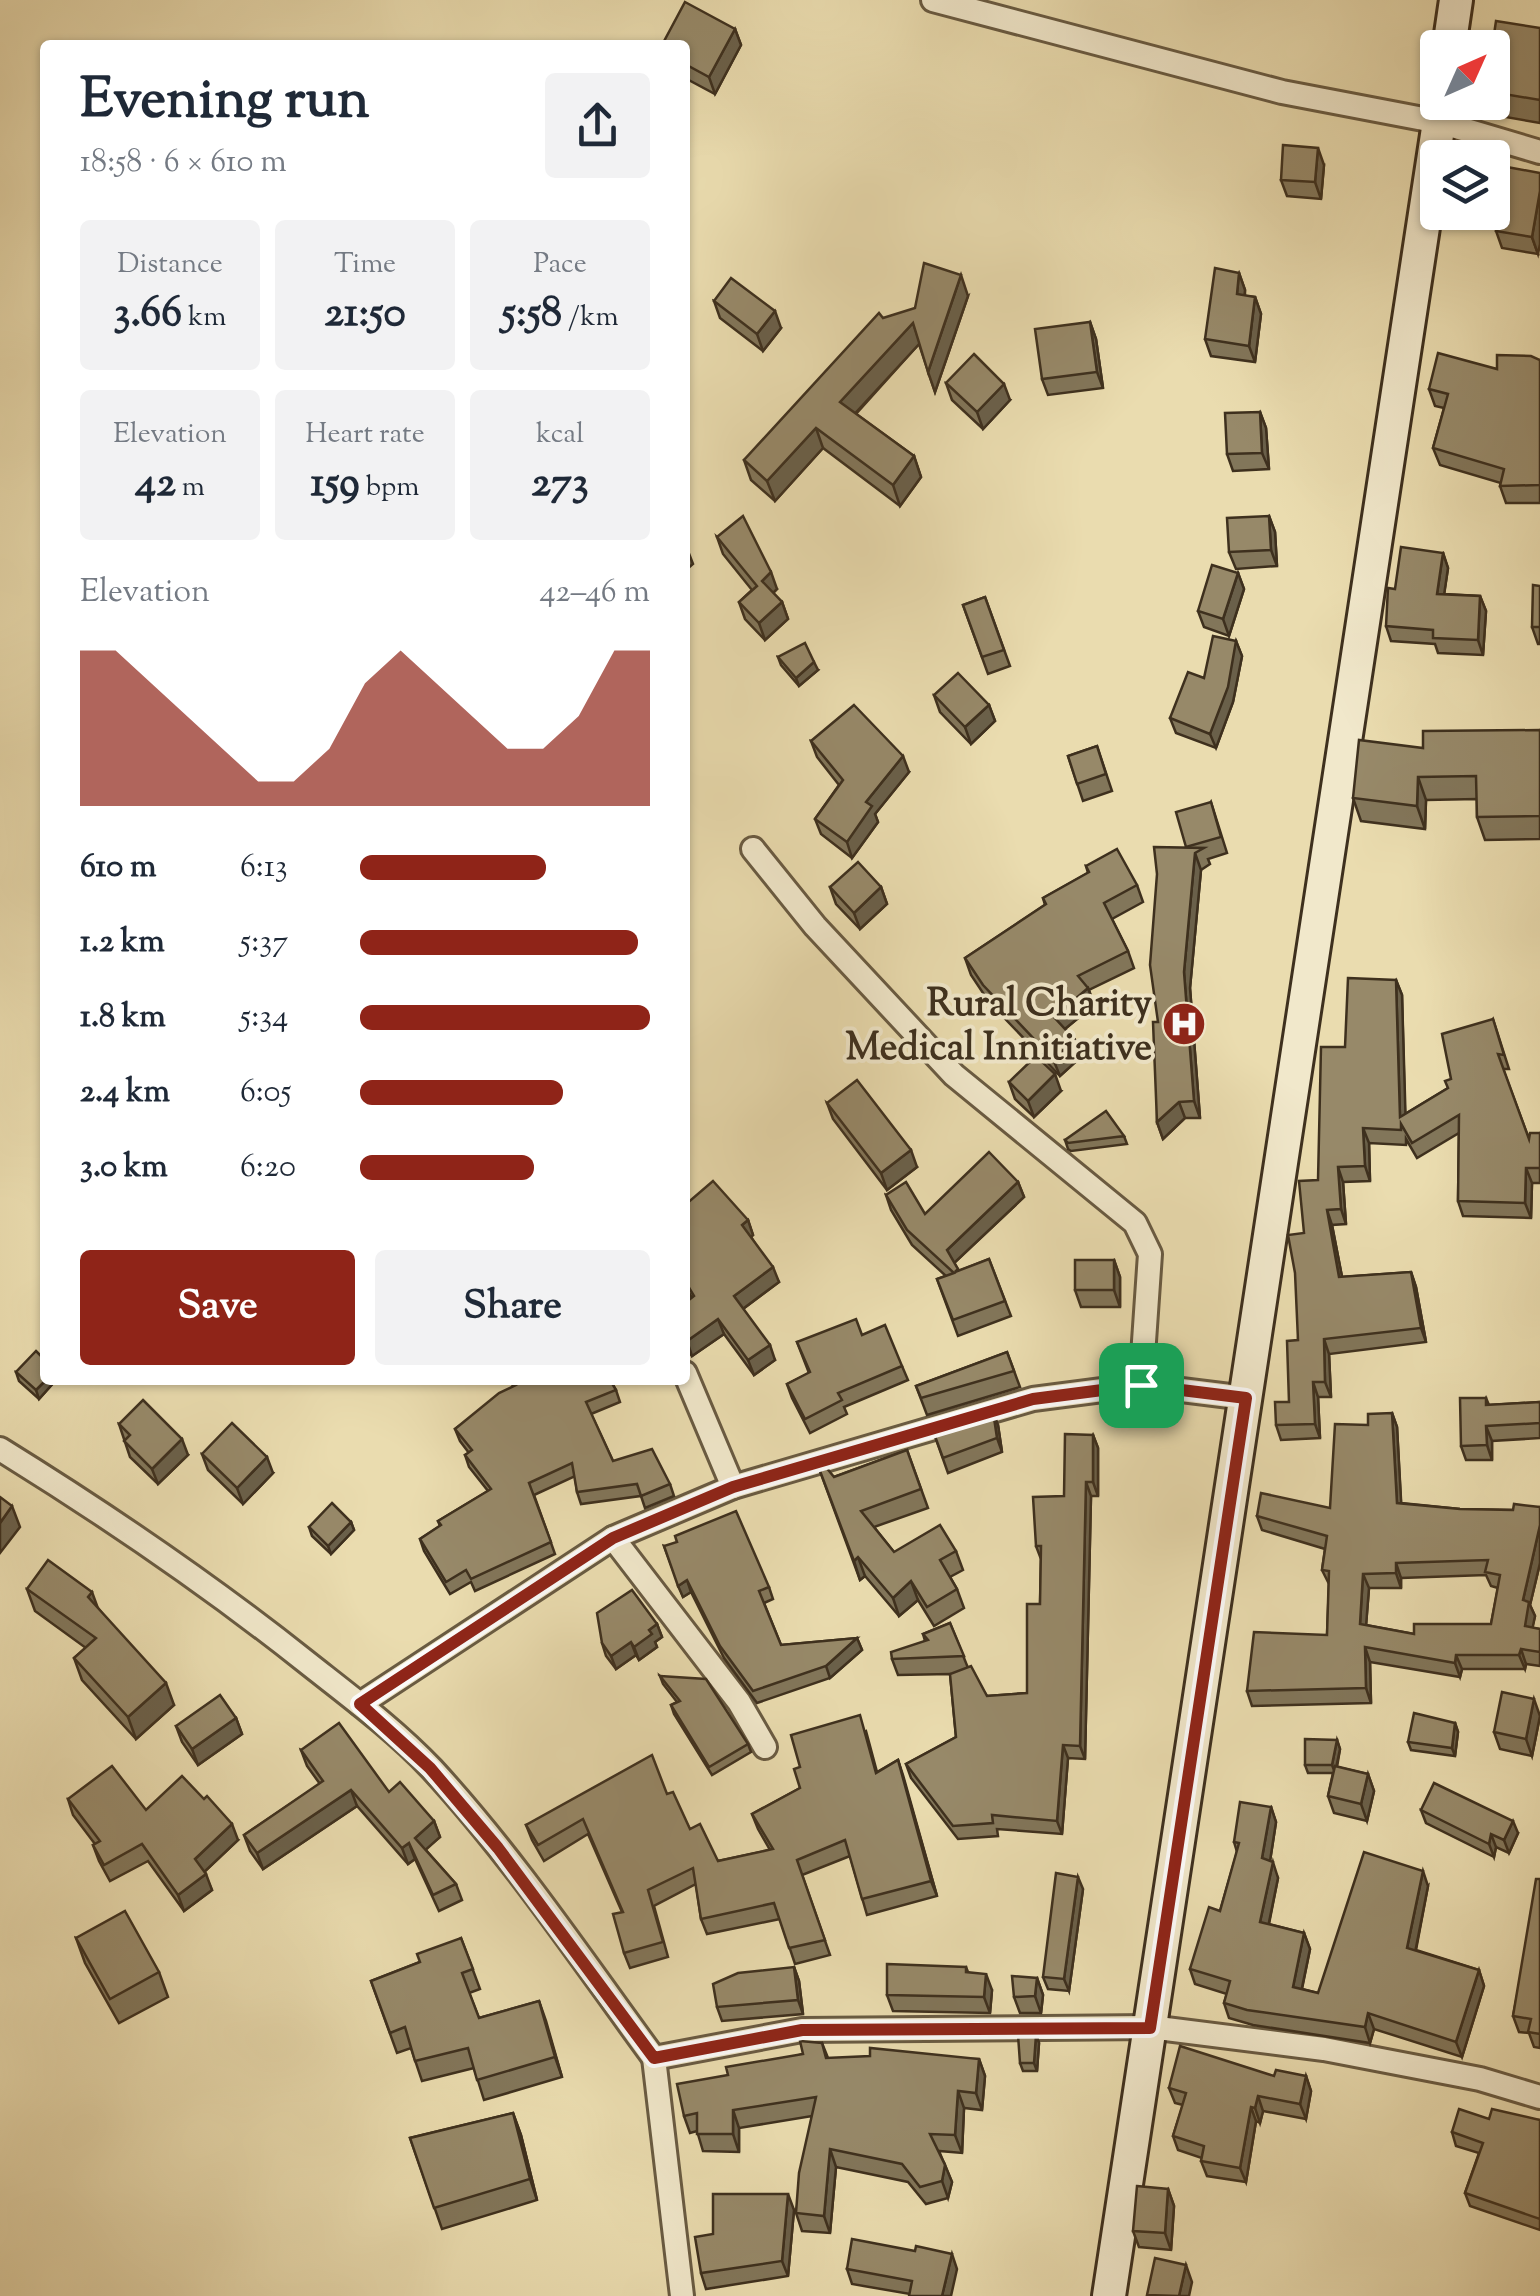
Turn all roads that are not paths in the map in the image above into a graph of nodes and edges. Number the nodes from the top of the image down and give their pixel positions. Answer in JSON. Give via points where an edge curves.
{"nodes":[{"id":1,"x":933,"y":0,"type":"edge"},
{"id":2,"x":1456,"y":0,"type":"edge"},
{"id":3,"x":1452,"y":30,"type":"edge"},
{"id":4,"x":1420,"y":109,"type":"edge"},
{"id":5,"x":1440,"y":120,"type":"edge"},
{"id":6,"x":1461,"y":120,"type":"edge"},
{"id":7,"x":1540,"y":152,"type":"edge"},
{"id":8,"x":753,"y":849,"type":"dead end"},
{"id":9,"x":690,"y":1385,"type":"edge"},
{"id":10,"x":1141,"y":1385,"type":"junction"},
{"id":11,"x":1246,"y":1398,"type":"junction"},
{"id":12,"x":0,"y":1448,"type":"edge"},
{"id":13,"x":733,"y":1487,"type":"junction"},
{"id":14,"x":613,"y":1538,"type":"junction"},
{"id":15,"x":360,"y":1704,"type":"junction"},
{"id":16,"x":766,"y":1747,"type":"dead end"},
{"id":17,"x":1150,"y":2028,"type":"junction"},
{"id":18,"x":654,"y":2058,"type":"junction"},
{"id":19,"x":1540,"y":2097,"type":"edge"},
{"id":20,"x":682,"y":2296,"type":"edge"},
{"id":21,"x":1108,"y":2296,"type":"edge"}],
"edges":[{"from":1,"to":4,"type":"street","via":[[1282,92]]},
{"from":2,"to":3,"type":"main road"},
{"from":5,"to":11,"type":"main road"},
{"from":6,"to":7,"type":"street"},
{"from":8,"to":10,"type":"street","via":[[815,926],[954,1074],[1146,1238]]},
{"from":9,"to":13,"type":"street"},
{"from":10,"to":11,"type":"street"},
{"from":10,"to":13,"type":"street","via":[[1033,1399]]},
{"from":11,"to":17,"type":"main road"},
{"from":12,"to":15,"type":"street","via":[[122,1527]]},
{"from":13,"to":14,"type":"street"},
{"from":14,"to":15,"type":"street"},
{"from":14,"to":16,"type":"street"},
{"from":15,"to":18,"type":"street","via":[[430,1768],[498,1848]]},
{"from":17,"to":18,"type":"street","via":[[802,2030]]},
{"from":17,"to":19,"type":"street","via":[[1324,2049]]},
{"from":17,"to":21,"type":"main road"},
{"from":18,"to":20,"type":"street"}]}
